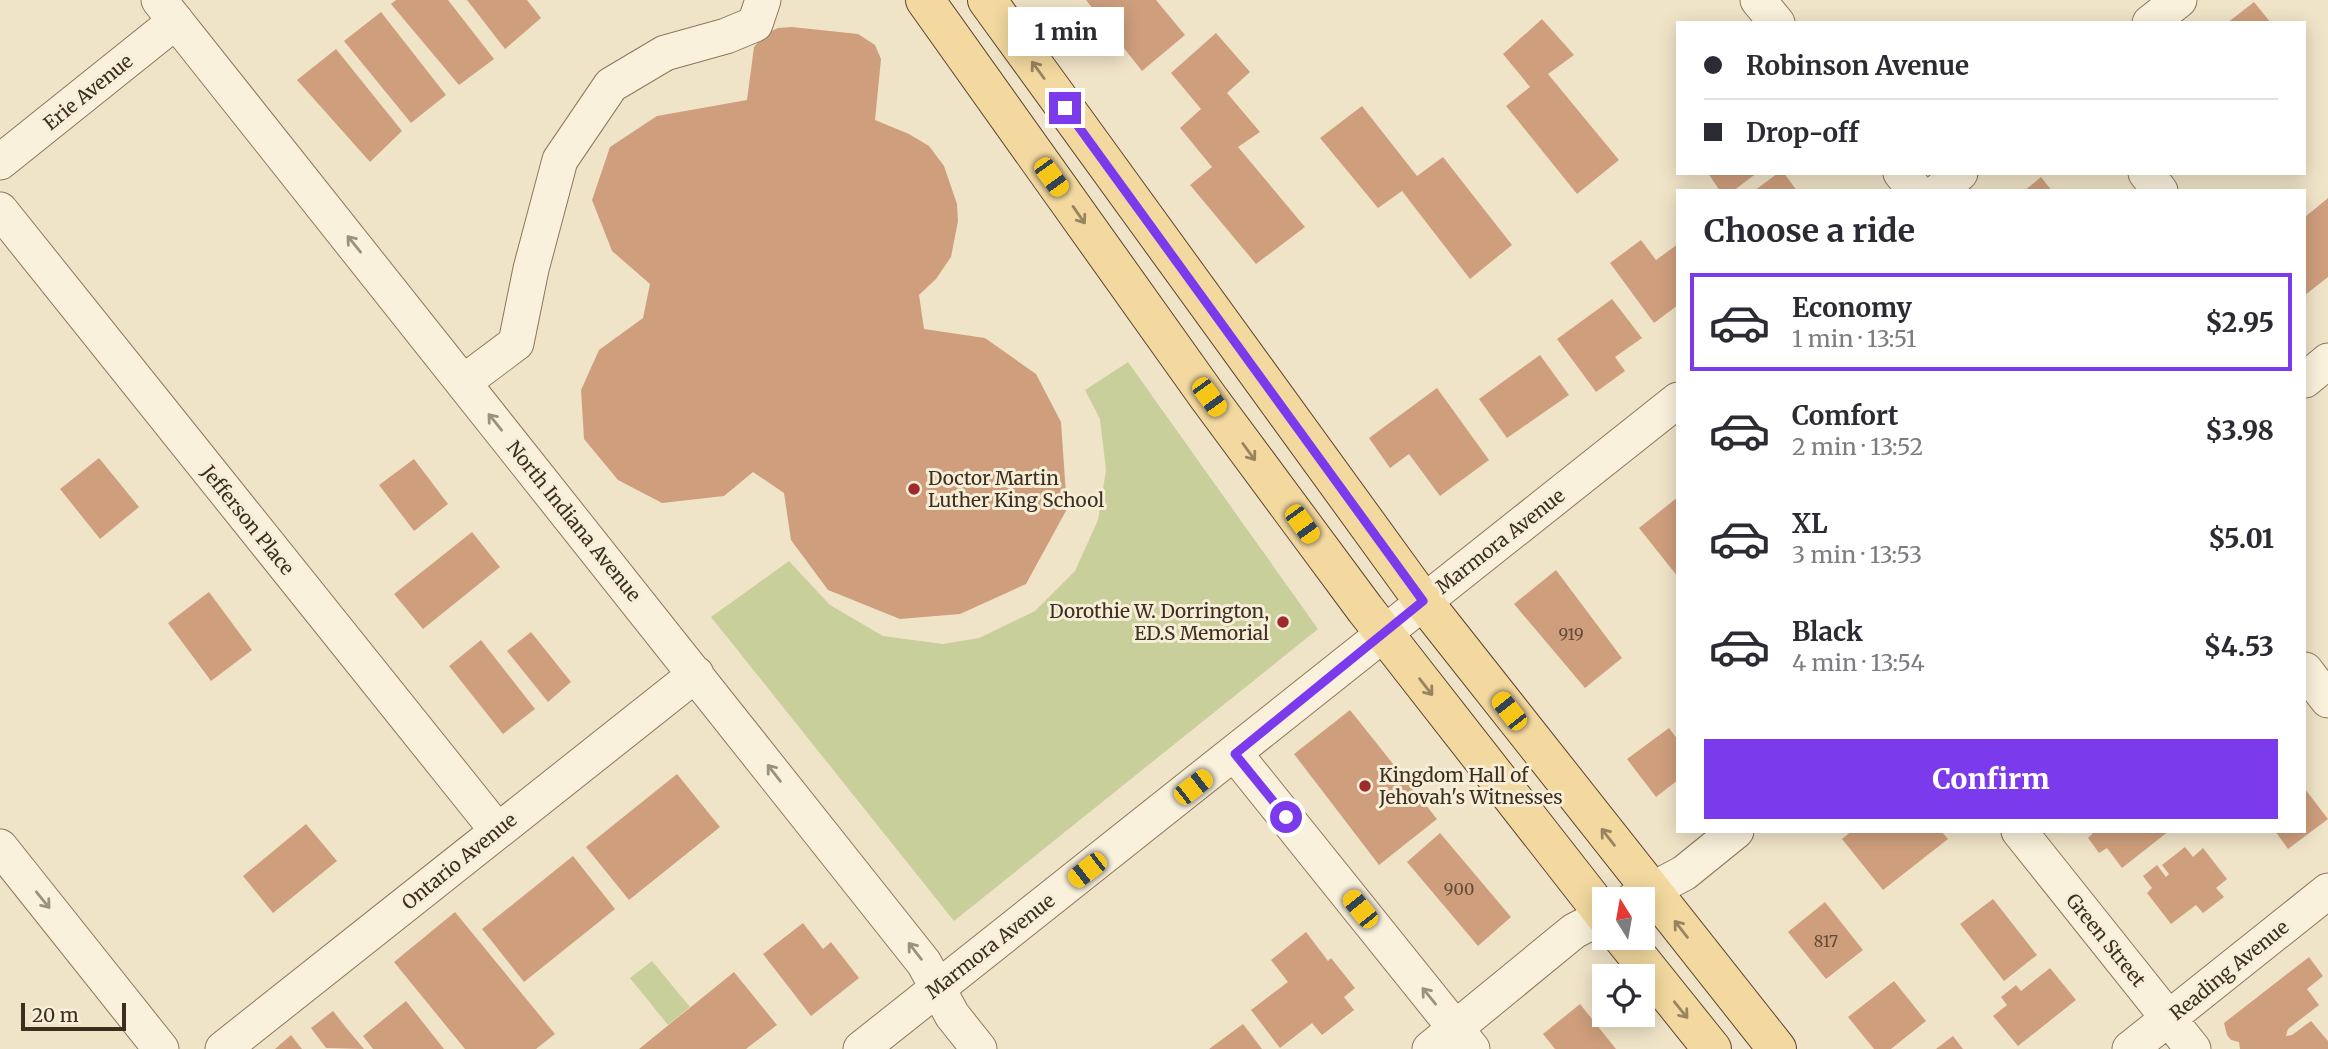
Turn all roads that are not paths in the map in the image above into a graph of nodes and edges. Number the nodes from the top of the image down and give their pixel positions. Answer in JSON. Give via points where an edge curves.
{"nodes":[{"id":1,"x":763,"y":0,"type":"edge"},
{"id":2,"x":925,"y":0,"type":"edge"},
{"id":3,"x":987,"y":0,"type":"edge"},
{"id":4,"x":1758,"y":0,"type":"edge"},
{"id":5,"x":2179,"y":0,"type":"edge"},
{"id":6,"x":167,"y":11,"type":"edge"},
{"id":7,"x":1775,"y":21,"type":"edge"},
{"id":8,"x":2153,"y":21,"type":"edge"},
{"id":9,"x":0,"y":162,"type":"edge"},
{"id":10,"x":1903,"y":175,"type":"edge"},
{"id":11,"x":1958,"y":175,"type":"edge"},
{"id":12,"x":2148,"y":175,"type":"edge"},
{"id":13,"x":1914,"y":189,"type":"edge"},
{"id":14,"x":1941,"y":189,"type":"edge"},
{"id":15,"x":2158,"y":189,"type":"edge"},
{"id":16,"x":0,"y":210,"type":"edge"},
{"id":17,"x":464,"y":382,"type":"junction"},
{"id":18,"x":1676,"y":402,"type":"edge"},
{"id":19,"x":1423,"y":601,"type":"junction"},
{"id":20,"x":1384,"y":633,"type":"junction"},
{"id":21,"x":2306,"y":671,"type":"edge"},
{"id":22,"x":696,"y":674,"type":"junction"},
{"id":23,"x":2328,"y":700,"type":"edge"},
{"id":24,"x":1235,"y":754,"type":"junction"},
{"id":25,"x":498,"y":830,"type":"junction"},
{"id":26,"x":1734,"y":833,"type":"edge"},
{"id":27,"x":2021,"y":833,"type":"edge"},
{"id":28,"x":0,"y":847,"type":"edge"},
{"id":29,"x":1636,"y":887,"type":"edge"},
{"id":30,"x":1656,"y":888,"type":"edge"},
{"id":31,"x":2328,"y":891,"type":"edge"},
{"id":32,"x":1592,"y":898,"type":"edge"},
{"id":33,"x":1656,"y":911,"type":"edge"},
{"id":34,"x":1592,"y":922,"type":"edge"},
{"id":35,"x":1633,"y":950,"type":"edge"},
{"id":36,"x":937,"y":988,"type":"junction"},
{"id":37,"x":2169,"y":1018,"type":"junction"},
{"id":38,"x":1452,"y":1042,"type":"edge"},
{"id":39,"x":161,"y":1049,"type":"edge"},
{"id":40,"x":223,"y":1049,"type":"edge"},
{"id":41,"x":861,"y":1049,"type":"edge"},
{"id":42,"x":979,"y":1049,"type":"edge"},
{"id":43,"x":1712,"y":1049,"type":"edge"},
{"id":44,"x":1777,"y":1049,"type":"edge"},
{"id":45,"x":2130,"y":1049,"type":"edge"},
{"id":46,"x":2193,"y":1049,"type":"edge"}],
"edges":[{"from":1,"to":17,"type":"street","via":[[755,24],[664,53],[611,85],[560,160],[516,343]]},
{"from":2,"to":20,"type":"main road","one_way":true},
{"from":19,"to":3,"type":"main road","one_way":true},
{"from":4,"to":7,"type":"street"},
{"from":5,"to":8,"type":"street"},
{"from":6,"to":9,"type":"street","name":"Erie Avenue"},
{"from":17,"to":6,"type":"street","name":"North Indiana Avenue","one_way":true},
{"from":10,"to":13,"type":"street"},
{"from":11,"to":14,"type":"street"},
{"from":12,"to":15,"type":"street"},
{"from":16,"to":25,"type":"street","name":"Jefferson Place"},
{"from":22,"to":17,"type":"street","name":"North Indiana Avenue","one_way":true},
{"from":18,"to":19,"type":"street","name":"Marmora Avenue"},
{"from":19,"to":20,"type":"street","name":"Marmora Avenue"},
{"from":29,"to":19,"type":"main road","one_way":true},
{"from":20,"to":24,"type":"street","name":"Marmora Avenue"},
{"from":20,"to":32,"type":"main road","one_way":true},
{"from":21,"to":23,"type":"street"},
{"from":22,"to":25,"type":"street","name":"Ontario Avenue"},
{"from":36,"to":22,"type":"street","name":"North Indiana Avenue","one_way":true,"via":[[924,963]]},
{"from":24,"to":36,"type":"street","name":"Marmora Avenue"},
{"from":38,"to":24,"type":"street","one_way":true},
{"from":25,"to":40,"type":"street","name":"Ontario Avenue"},
{"from":26,"to":30,"type":"street","via":[[1684,873]]},
{"from":27,"to":37,"type":"street","name":"Green Street"},
{"from":28,"to":39,"type":"street","one_way":true},
{"from":31,"to":37,"type":"street","name":"Reading Avenue"},
{"from":44,"to":33,"type":"main road","one_way":true},
{"from":34,"to":38,"type":"street","via":[[1574,931]]},
{"from":35,"to":43,"type":"main road","one_way":true},
{"from":36,"to":41,"type":"street","name":"Marmora Avenue"},
{"from":36,"to":42,"type":"street","name":"North Indiana Avenue","via":[[952,1016]]},
{"from":37,"to":45,"type":"street","name":"Reading Avenue"},
{"from":37,"to":46,"type":"street","name":"Green Street"}]}
